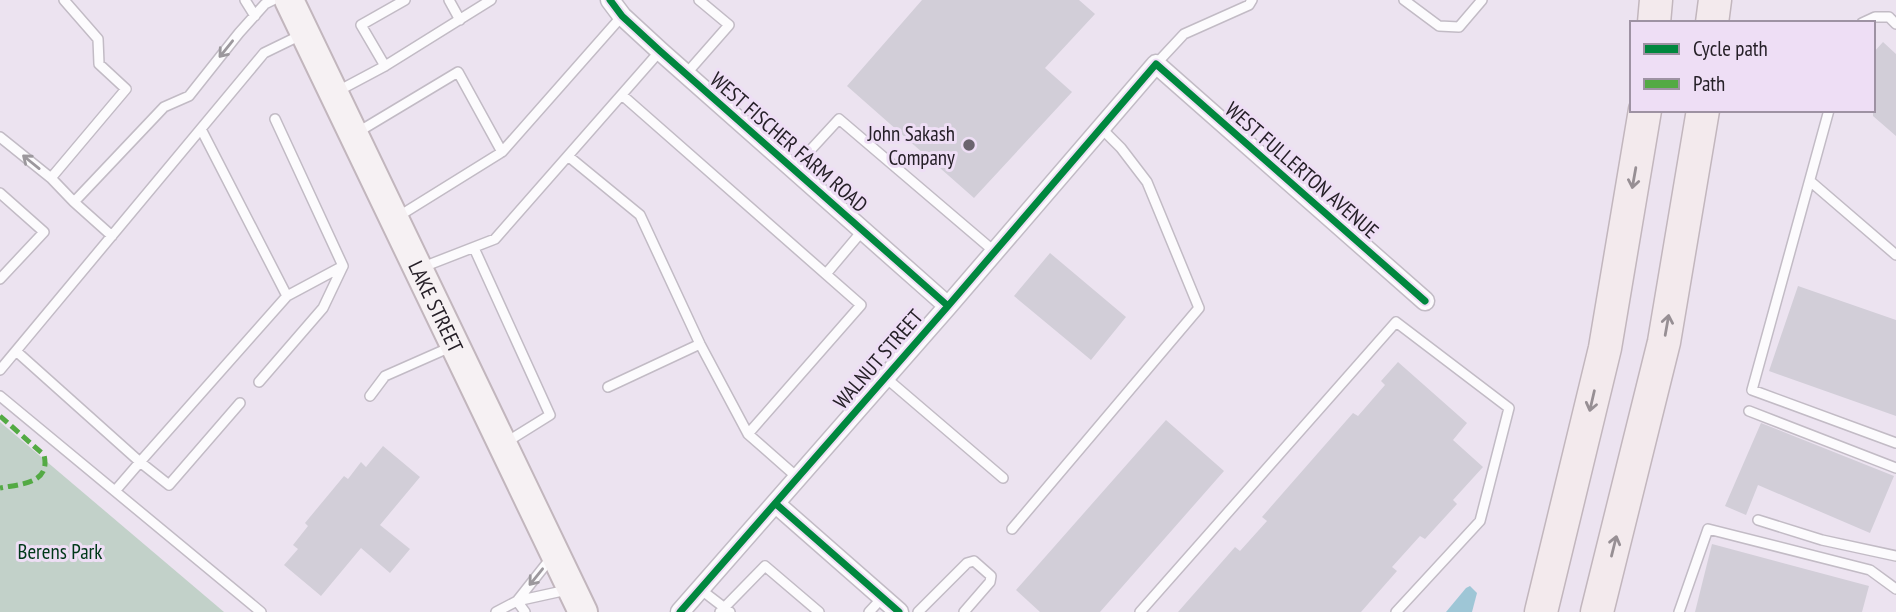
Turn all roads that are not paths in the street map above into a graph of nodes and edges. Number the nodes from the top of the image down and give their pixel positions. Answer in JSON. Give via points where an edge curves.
{"nodes":[{"id":1,"x":64,"y":0,"type":"edge"},
{"id":2,"x":246,"y":0,"type":"edge"},
{"id":3,"x":273,"y":0,"type":"edge"},
{"id":4,"x":289,"y":0,"type":"edge"},
{"id":5,"x":405,"y":0,"type":"edge"},
{"id":6,"x":449,"y":0,"type":"edge"},
{"id":7,"x":491,"y":0,"type":"edge"},
{"id":8,"x":610,"y":0,"type":"edge"},
{"id":9,"x":699,"y":0,"type":"edge"},
{"id":10,"x":1252,"y":0,"type":"edge"},
{"id":11,"x":1404,"y":0,"type":"edge"},
{"id":12,"x":1482,"y":0,"type":"edge"},
{"id":13,"x":1656,"y":0,"type":"edge"},
{"id":14,"x":1715,"y":0,"type":"edge"},
{"id":15,"x":255,"y":16,"type":"junction"},
{"id":16,"x":622,"y":16,"type":"junction"},
{"id":17,"x":460,"y":20,"type":"junction"},
{"id":18,"x":1654,"y":21,"type":"edge"},
{"id":19,"x":1712,"y":21,"type":"edge"},
{"id":20,"x":1866,"y":21,"type":"edge"},
{"id":21,"x":1896,"y":24,"type":"edge"},
{"id":22,"x":305,"y":33,"type":"junction"},
{"id":23,"x":660,"y":51,"type":"junction"},
{"id":24,"x":1156,"y":64,"type":"junction"},
{"id":25,"x":386,"y":66,"type":"junction"},
{"id":26,"x":686,"y":74,"type":"junction"},
{"id":27,"x":334,"y":93,"type":"junction"},
{"id":28,"x":622,"y":95,"type":"junction"},
{"id":29,"x":1645,"y":112,"type":"edge"},
{"id":30,"x":1703,"y":112,"type":"edge"},
{"id":31,"x":1828,"y":112,"type":"edge"},
{"id":32,"x":275,"y":119,"type":"dead end"},
{"id":33,"x":1101,"y":128,"type":"junction"},
{"id":34,"x":201,"y":129,"type":"junction"},
{"id":35,"x":353,"y":134,"type":"junction"},
{"id":36,"x":0,"y":137,"type":"edge"},
{"id":37,"x":502,"y":152,"type":"junction"},
{"id":38,"x":568,"y":156,"type":"junction"},
{"id":39,"x":793,"y":169,"type":"junction"},
{"id":40,"x":51,"y":178,"type":"junction"},
{"id":41,"x":1810,"y":181,"type":"junction"},
{"id":42,"x":0,"y":193,"type":"edge"},
{"id":43,"x":74,"y":202,"type":"junction"},
{"id":44,"x":394,"y":219,"type":"junction"},
{"id":45,"x":863,"y":230,"type":"junction"},
{"id":46,"x":112,"y":236,"type":"junction"},
{"id":47,"x":474,"y":248,"type":"junction"},
{"id":48,"x":995,"y":252,"type":"junction"},
{"id":49,"x":1896,"y":255,"type":"edge"},
{"id":50,"x":343,"y":266,"type":"junction"},
{"id":51,"x":418,"y":269,"type":"junction"},
{"id":52,"x":826,"y":274,"type":"junction"},
{"id":53,"x":0,"y":279,"type":"edge"},
{"id":54,"x":287,"y":296,"type":"junction"},
{"id":55,"x":1425,"y":301,"type":"dead end"},
{"id":56,"x":948,"y":306,"type":"junction"},
{"id":57,"x":700,"y":344,"type":"junction"},
{"id":58,"x":455,"y":346,"type":"junction"},
{"id":59,"x":16,"y":351,"type":"junction"},
{"id":60,"x":0,"y":370,"type":"edge"},
{"id":61,"x":886,"y":378,"type":"junction"},
{"id":62,"x":259,"y":382,"type":"dead end"},
{"id":63,"x":608,"y":387,"type":"dead end"},
{"id":64,"x":0,"y":396,"type":"edge"},
{"id":65,"x":370,"y":396,"type":"dead end"},
{"id":66,"x":240,"y":403,"type":"dead end"},
{"id":67,"x":1749,"y":411,"type":"dead end"},
{"id":68,"x":748,"y":434,"type":"junction"},
{"id":69,"x":1896,"y":443,"type":"edge"},
{"id":70,"x":502,"y":445,"type":"junction"},
{"id":71,"x":140,"y":462,"type":"junction"},
{"id":72,"x":1896,"y":468,"type":"edge"},
{"id":73,"x":798,"y":478,"type":"junction"},
{"id":74,"x":1003,"y":478,"type":"dead end"},
{"id":75,"x":115,"y":491,"type":"junction"},
{"id":76,"x":776,"y":504,"type":"junction"},
{"id":77,"x":1758,"y":520,"type":"dead end"},
{"id":78,"x":1012,"y":529,"type":"dead end"},
{"id":79,"x":554,"y":554,"type":"junction"},
{"id":80,"x":1896,"y":556,"type":"edge"},
{"id":81,"x":700,"y":589,"type":"junction"},
{"id":82,"x":1896,"y":589,"type":"edge"},
{"id":83,"x":882,"y":598,"type":"junction"},
{"id":84,"x":517,"y":601,"type":"junction"},
{"id":85,"x":577,"y":601,"type":"edge"},
{"id":86,"x":724,"y":611,"type":"edge"},
{"id":87,"x":261,"y":612,"type":"edge"},
{"id":88,"x":496,"y":612,"type":"edge"},
{"id":89,"x":525,"y":612,"type":"edge"},
{"id":90,"x":680,"y":612,"type":"edge"},
{"id":91,"x":819,"y":612,"type":"edge"},
{"id":92,"x":869,"y":612,"type":"edge"},
{"id":93,"x":899,"y":612,"type":"edge"},
{"id":94,"x":918,"y":612,"type":"edge"},
{"id":95,"x":964,"y":612,"type":"edge"},
{"id":96,"x":1140,"y":612,"type":"edge"},
{"id":97,"x":1396,"y":612,"type":"edge"},
{"id":98,"x":1541,"y":612,"type":"edge"},
{"id":99,"x":1597,"y":612,"type":"edge"},
{"id":100,"x":1679,"y":612,"type":"edge"}],
"edges":[{"from":1,"to":40,"type":"lane","via":[[98,39],[99,64],[126,89]]},
{"from":2,"to":15,"type":"lane"},
{"from":3,"to":15,"type":"lane"},
{"from":4,"to":22,"type":"main road","name":"LAKE STREET"},
{"from":5,"to":25,"type":"lane","via":[[362,25]]},
{"from":6,"to":17,"type":"lane"},
{"from":7,"to":17,"type":"lane"},
{"from":8,"to":16,"type":"street","name":"WEST FISCHER FARM ROAD"},
{"from":9,"to":26,"type":"lane","via":[[729,25]]},
{"from":10,"to":24,"type":"lane","via":[[1184,34]]},
{"from":11,"to":12,"type":"lane","via":[[1439,26],[1459,27]]},
{"from":13,"to":18,"type":"highway"},
{"from":14,"to":19,"type":"highway"},
{"from":15,"to":43,"type":"lane","one_way":true,"via":[[188,96],[164,107]]},
{"from":16,"to":23,"type":"street","name":"WEST FISCHER FARM ROAD"},
{"from":16,"to":37,"type":"lane"},
{"from":17,"to":25,"type":"lane"},
{"from":20,"to":21,"type":"lane","via":[[1889,17]]},
{"from":22,"to":27,"type":"main road","name":"LAKE STREET"},
{"from":22,"to":34,"type":"lane","via":[[264,54]]},
{"from":23,"to":26,"type":"street","name":"WEST FISCHER FARM ROAD"},
{"from":23,"to":28,"type":"lane"},
{"from":24,"to":33,"type":"street","name":"WALNUT STREET"},
{"from":24,"to":55,"type":"street","name":"WEST FULLERTON AVENUE"},
{"from":25,"to":27,"type":"lane"},
{"from":26,"to":39,"type":"street","name":"WEST FISCHER FARM ROAD"},
{"from":27,"to":35,"type":"main road","name":"LAKE STREET"},
{"from":28,"to":38,"type":"lane"},
{"from":28,"to":52,"type":"lane"},
{"from":29,"to":98,"type":"highway","one_way":true,"via":[[1605,348]]},
{"from":99,"to":30,"type":"highway","one_way":true,"via":[[1664,342]]},
{"from":31,"to":41,"type":"lane"},
{"from":32,"to":50,"type":"lane"},
{"from":33,"to":48,"type":"street","name":"WALNUT STREET"},
{"from":33,"to":78,"type":"lane","via":[[1147,183],[1199,308]]},
{"from":34,"to":46,"type":"lane"},
{"from":34,"to":54,"type":"lane"},
{"from":35,"to":37,"type":"lane","via":[[458,72]]},
{"from":35,"to":44,"type":"main road","name":"LAKE STREET"},
{"from":40,"to":36,"type":"lane","one_way":true},
{"from":37,"to":44,"type":"lane"},
{"from":38,"to":47,"type":"lane","via":[[495,239]]},
{"from":38,"to":57,"type":"lane","via":[[640,215]]},
{"from":39,"to":45,"type":"street","name":"WEST FISCHER FARM ROAD"},
{"from":39,"to":48,"type":"lane","via":[[839,119]]},
{"from":40,"to":43,"type":"lane"},
{"from":41,"to":49,"type":"lane"},
{"from":41,"to":69,"type":"lane","via":[[1752,390]]},
{"from":42,"to":53,"type":"lane","via":[[44,232]]},
{"from":43,"to":46,"type":"lane"},
{"from":44,"to":51,"type":"main road","name":"LAKE STREET"},
{"from":45,"to":52,"type":"lane"},
{"from":45,"to":56,"type":"street","name":"WEST FISCHER FARM ROAD"},
{"from":46,"to":59,"type":"lane"},
{"from":47,"to":51,"type":"lane"},
{"from":47,"to":70,"type":"lane","via":[[550,415]]},
{"from":48,"to":56,"type":"street","name":"WALNUT STREET"},
{"from":50,"to":54,"type":"lane"},
{"from":50,"to":62,"type":"lane","via":[[323,307]]},
{"from":51,"to":58,"type":"main road","name":"LAKE STREET"},
{"from":52,"to":68,"type":"lane","via":[[861,305]]},
{"from":54,"to":71,"type":"lane"},
{"from":56,"to":61,"type":"street","name":"WALNUT STREET"},
{"from":57,"to":63,"type":"lane"},
{"from":57,"to":68,"type":"lane"},
{"from":58,"to":65,"type":"lane","via":[[385,376]]},
{"from":58,"to":70,"type":"main road","name":"LAKE STREET"},
{"from":59,"to":60,"type":"lane"},
{"from":59,"to":71,"type":"lane"},
{"from":61,"to":73,"type":"street","name":"WALNUT STREET"},
{"from":61,"to":74,"type":"lane"},
{"from":64,"to":75,"type":"lane"},
{"from":66,"to":71,"type":"lane","via":[[169,485]]},
{"from":67,"to":72,"type":"lane"},
{"from":68,"to":73,"type":"lane"},
{"from":70,"to":79,"type":"main road","name":"LAKE STREET"},
{"from":71,"to":75,"type":"lane"},
{"from":73,"to":76,"type":"street","name":"WALNUT STREET"},
{"from":75,"to":87,"type":"lane"},
{"from":76,"to":81,"type":"street","name":"WALNUT STREET"},
{"from":76,"to":83,"type":"street"},
{"from":77,"to":80,"type":"lane"},
{"from":79,"to":84,"type":"lane","one_way":true},
{"from":79,"to":85,"type":"main road","name":"LAKE STREET"},
{"from":81,"to":86,"type":"lane"},
{"from":81,"to":90,"type":"street","name":"WALNUT STREET"},
{"from":82,"to":100,"type":"lane","via":[[1870,570],[1708,529]]},
{"from":83,"to":92,"type":"lane"},
{"from":83,"to":93,"type":"street"},
{"from":84,"to":85,"type":"lane"},
{"from":84,"to":88,"type":"lane"},
{"from":84,"to":89,"type":"lane"},
{"from":86,"to":91,"type":"lane","via":[[765,566]]},
{"from":94,"to":95,"type":"lane","via":[[967,563],[975,561],[990,582]]},
{"from":96,"to":97,"type":"lane","via":[[1396,322],[1509,408],[1480,520]]}]}
